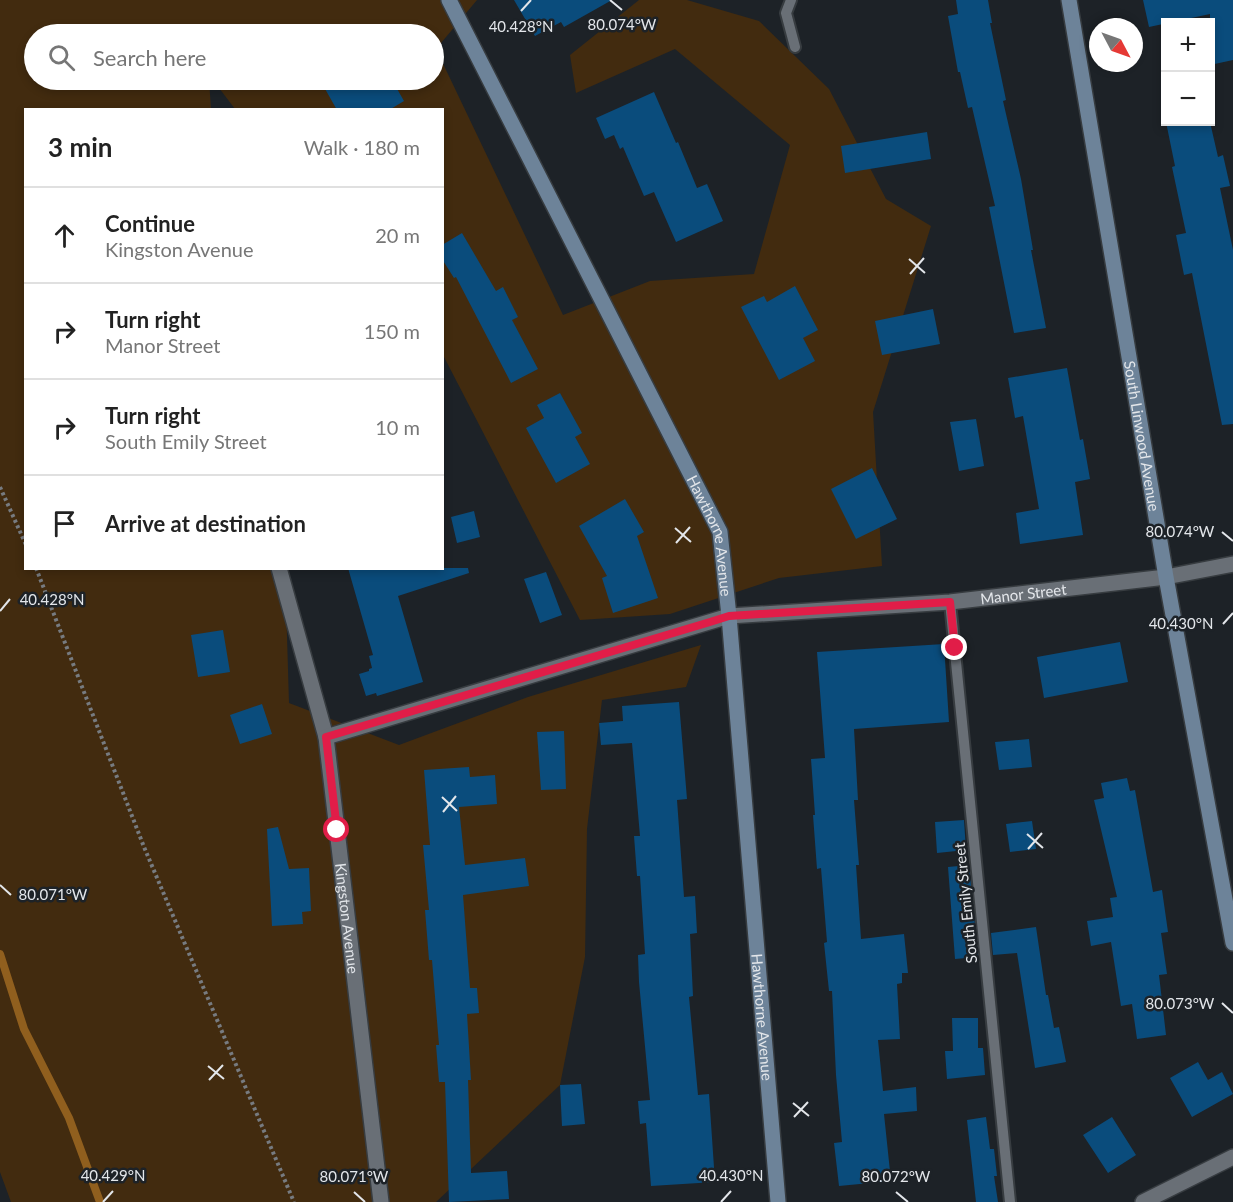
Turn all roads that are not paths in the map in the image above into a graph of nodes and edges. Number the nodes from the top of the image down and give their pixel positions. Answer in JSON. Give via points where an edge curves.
{"nodes":[{"id":1,"x":448,"y":0,"type":"edge"},
{"id":2,"x":791,"y":0,"type":"edge"},
{"id":3,"x":1069,"y":0,"type":"edge"},
{"id":4,"x":795,"y":47,"type":"dead end"},
{"id":5,"x":1233,"y":564,"type":"edge"},
{"id":6,"x":280,"y":570,"type":"edge"},
{"id":7,"x":1166,"y":577,"type":"junction"},
{"id":8,"x":950,"y":602,"type":"junction"},
{"id":9,"x":729,"y":616,"type":"junction"},
{"id":10,"x":326,"y":737,"type":"junction"},
{"id":11,"x":1233,"y":943,"type":"edge"},
{"id":12,"x":1233,"y":1157,"type":"edge"},
{"id":13,"x":381,"y":1202,"type":"edge"},
{"id":14,"x":778,"y":1202,"type":"edge"},
{"id":15,"x":1010,"y":1202,"type":"edge"},
{"id":16,"x":1143,"y":1202,"type":"edge"}],
"edges":[{"from":1,"to":9,"type":"street","name":"Hawthorne Avenue","via":[[720,532]]},
{"from":2,"to":4,"type":"lane","via":[[786,13]]},
{"from":3,"to":7,"type":"street","name":"South Linwood Avenue"},
{"from":5,"to":7,"type":"street","name":"Manor Street"},
{"from":6,"to":10,"type":"street","name":"Kingston Avenue"},
{"from":7,"to":8,"type":"street","name":"Manor Street"},
{"from":7,"to":11,"type":"street","name":"South Linwood Avenue"},
{"from":8,"to":9,"type":"street","name":"Manor Street"},
{"from":8,"to":15,"type":"lane","name":"South Emily Street"},
{"from":9,"to":10,"type":"street","name":"Manor Street"},
{"from":9,"to":14,"type":"street","name":"Hawthorne Avenue"},
{"from":10,"to":13,"type":"street","name":"Kingston Avenue"},
{"from":12,"to":16,"type":"street"}]}
